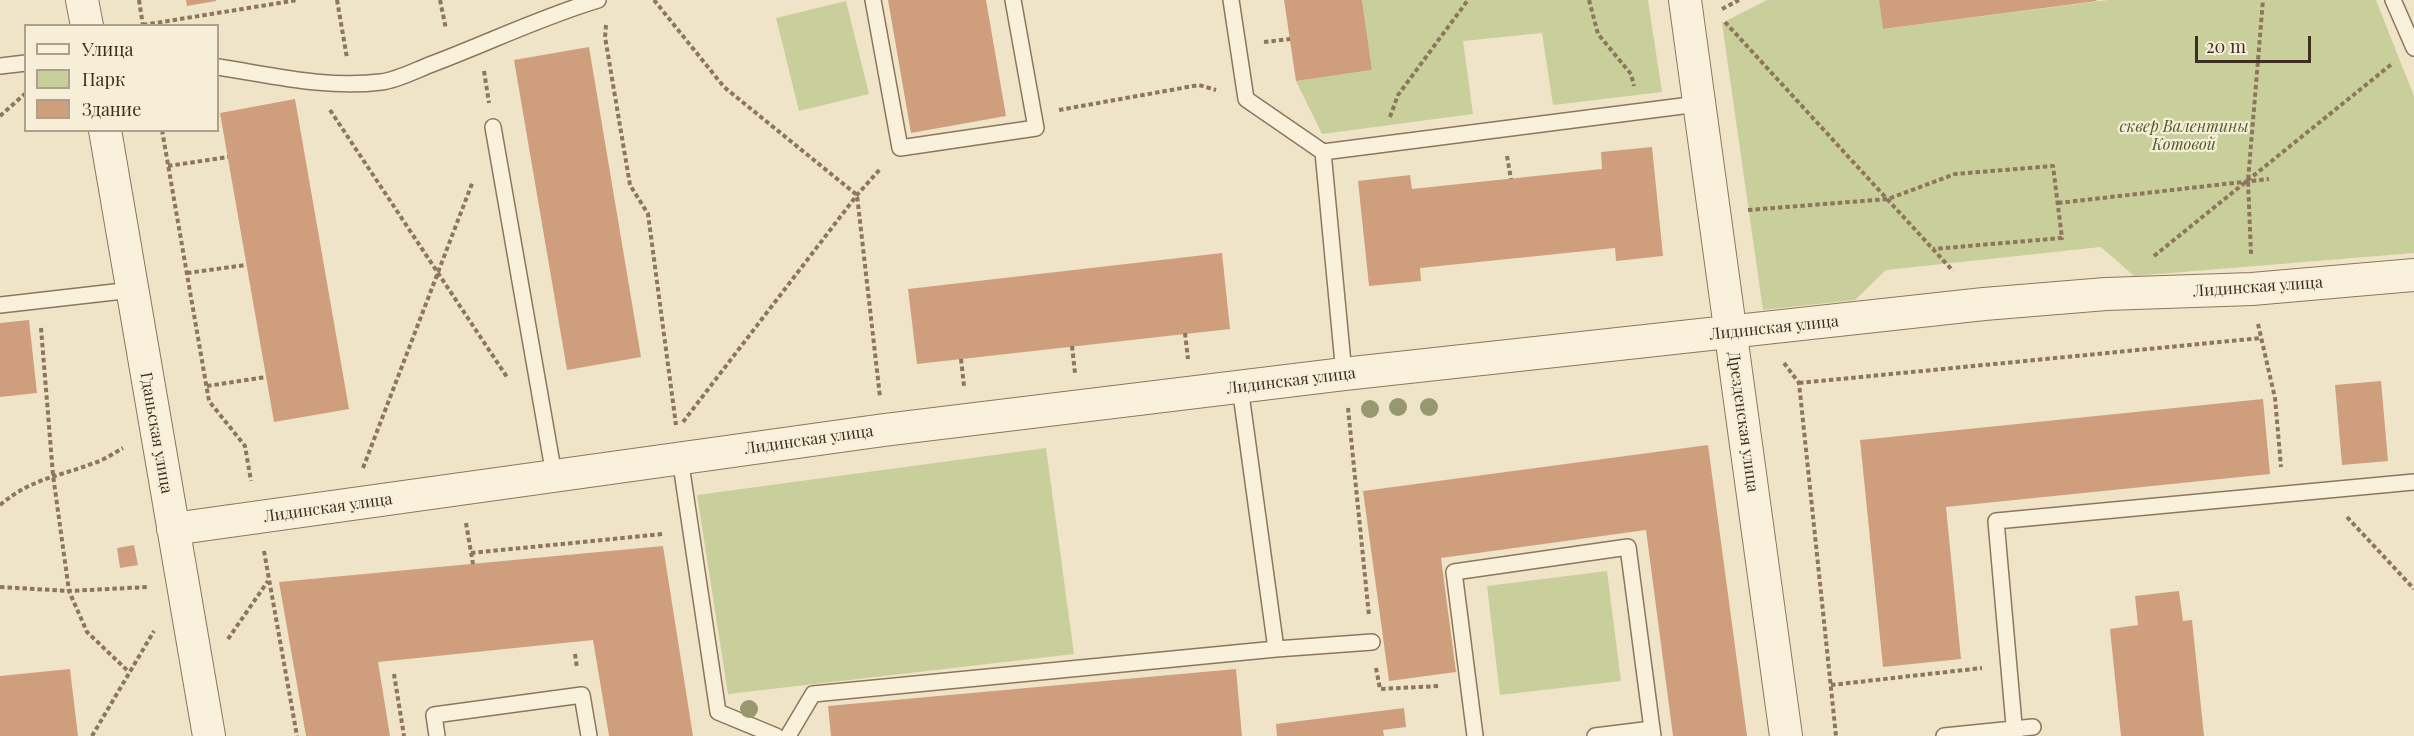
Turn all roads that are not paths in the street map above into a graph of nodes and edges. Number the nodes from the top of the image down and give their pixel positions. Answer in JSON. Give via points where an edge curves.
{"nodes":[{"id":1,"x":82,"y":0,"type":"edge"},
{"id":2,"x":598,"y":0,"type":"edge"},
{"id":3,"x":873,"y":0,"type":"edge"},
{"id":4,"x":1013,"y":0,"type":"edge"},
{"id":5,"x":1231,"y":0,"type":"edge"},
{"id":6,"x":1685,"y":0,"type":"edge"},
{"id":7,"x":2393,"y":0,"type":"edge"},
{"id":8,"x":87,"y":24,"type":"edge"},
{"id":9,"x":2414,"y":47,"type":"edge"},
{"id":10,"x":24,"y":63,"type":"edge"},
{"id":11,"x":0,"y":66,"type":"edge"},
{"id":12,"x":219,"y":67,"type":"edge"},
{"id":13,"x":1698,"y":104,"type":"junction"},
{"id":14,"x":493,"y":127,"type":"road end"},
{"id":15,"x":105,"y":132,"type":"edge"},
{"id":16,"x":1323,"y":152,"type":"junction"},
{"id":17,"x":2414,"y":275,"type":"edge"},
{"id":18,"x":132,"y":290,"type":"junction"},
{"id":19,"x":0,"y":305,"type":"edge"},
{"id":20,"x":1745,"y":332,"type":"junction"},
{"id":21,"x":1344,"y":374,"type":"junction"},
{"id":22,"x":1240,"y":387,"type":"junction"},
{"id":23,"x":680,"y":458,"type":"junction"},
{"id":24,"x":554,"y":475,"type":"junction"},
{"id":25,"x":2414,"y":482,"type":"edge"},
{"id":26,"x":173,"y":529,"type":"junction"},
{"id":27,"x":1372,"y":642,"type":"road end"},
{"id":28,"x":1275,"y":649,"type":"junction"},
{"id":29,"x":2033,"y":727,"type":"dead end"},
{"id":30,"x":2014,"y":732,"type":"edge"},
{"id":31,"x":1652,"y":733,"type":"edge"},
{"id":32,"x":209,"y":736,"type":"edge"},
{"id":33,"x":437,"y":736,"type":"edge"},
{"id":34,"x":589,"y":736,"type":"edge"},
{"id":35,"x":776,"y":736,"type":"edge"},
{"id":36,"x":788,"y":736,"type":"edge"},
{"id":37,"x":1475,"y":736,"type":"edge"},
{"id":38,"x":1595,"y":736,"type":"edge"},
{"id":39,"x":1786,"y":736,"type":"edge"},
{"id":40,"x":1944,"y":736,"type":"edge"}],
"edges":[{"from":1,"to":8,"type":"street"},
{"from":2,"to":12,"type":"lane","via":[[552,14],[480,47],[383,82],[312,82]]},
{"from":3,"to":4,"type":"lane","via":[[900,148],[1036,128]]},
{"from":5,"to":16,"type":"lane","via":[[1246,99]]},
{"from":6,"to":13,"type":"street","name":"Дрезденская улица"},
{"from":7,"to":9,"type":"lane"},
{"from":10,"to":11,"type":"lane"},
{"from":13,"to":16,"type":"lane"},
{"from":13,"to":20,"type":"street","name":"Дрезденская улица"},
{"from":14,"to":24,"type":"lane"},
{"from":15,"to":18,"type":"street","name":"Гданьская улица"},
{"from":16,"to":21,"type":"lane"},
{"from":17,"to":20,"type":"street","name":"Лидинская улица","via":[[2253,289],[2106,294],[1984,304]]},
{"from":18,"to":19,"type":"lane"},
{"from":18,"to":26,"type":"street","name":"Гданьская улица"},
{"from":20,"to":21,"type":"street","name":"Лидинская улица"},
{"from":20,"to":39,"type":"street","name":"Дрезденская улица"},
{"from":21,"to":22,"type":"street","name":"Лидинская улица"},
{"from":22,"to":23,"type":"street","name":"Лидинская улица"},
{"from":22,"to":28,"type":"lane"},
{"from":23,"to":24,"type":"street","name":"Лидинская улица"},
{"from":23,"to":35,"type":"lane","via":[[718,712]]},
{"from":24,"to":26,"type":"street","name":"Лидинская улица"},
{"from":25,"to":30,"type":"lane","via":[[1996,521]]},
{"from":26,"to":32,"type":"street","name":"Гданьская улица"},
{"from":27,"to":28,"type":"lane"},
{"from":28,"to":36,"type":"lane","via":[[813,694]]},
{"from":29,"to":30,"type":"lane"},
{"from":30,"to":40,"type":"lane"},
{"from":31,"to":37,"type":"lane","via":[[1628,547],[1454,572]]},
{"from":31,"to":38,"type":"lane"},
{"from":33,"to":34,"type":"lane","via":[[434,715],[582,695]]}]}
